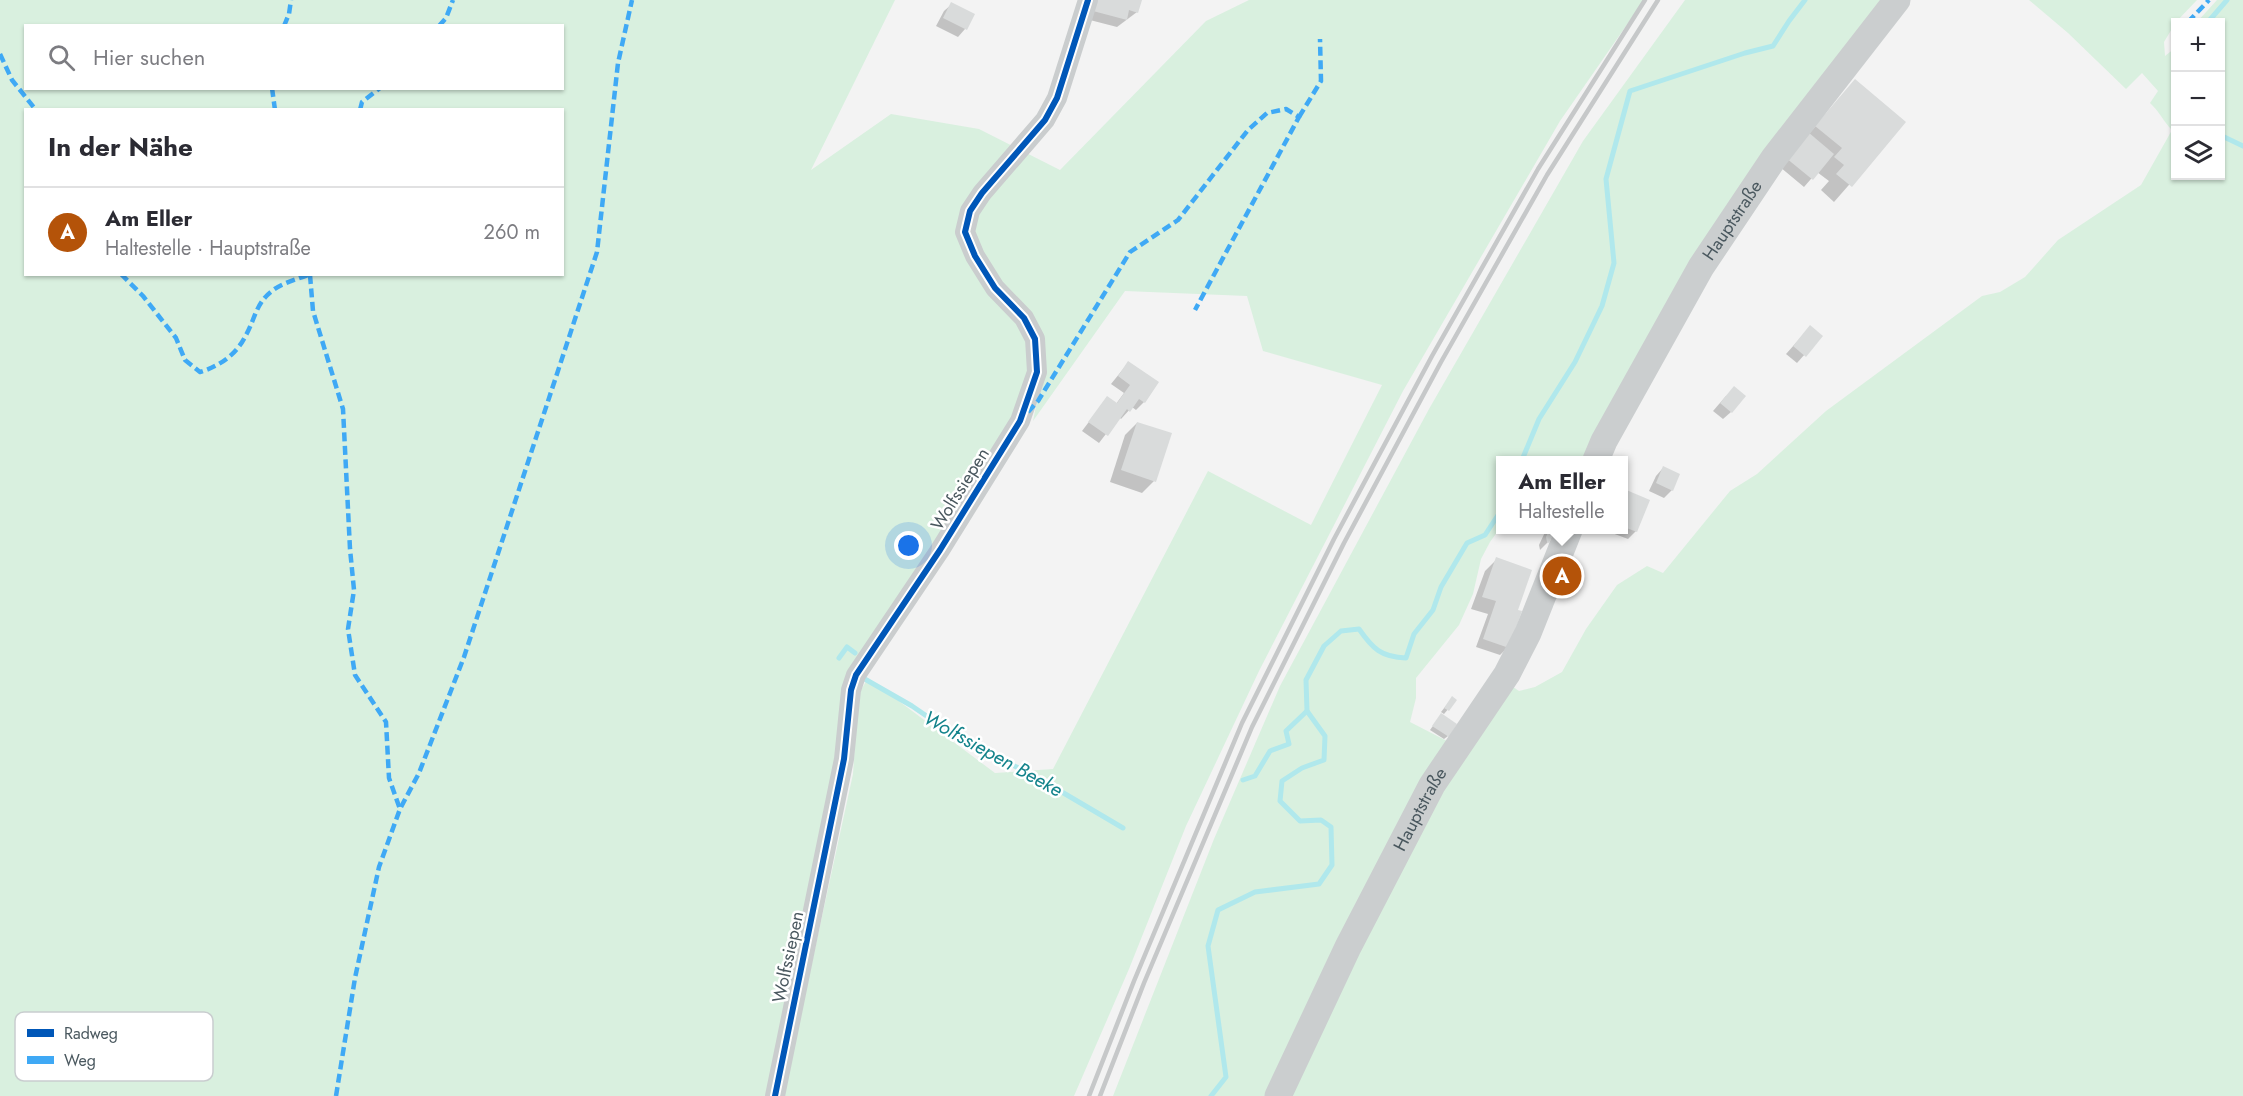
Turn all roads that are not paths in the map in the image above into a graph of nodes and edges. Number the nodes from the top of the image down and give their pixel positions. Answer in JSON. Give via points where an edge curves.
{"nodes":[{"id":1,"x":1088,"y":0,"type":"edge"},
{"id":2,"x":1897,"y":0,"type":"edge"},
{"id":3,"x":1598,"y":456,"type":"edge"},
{"id":4,"x":1567,"y":534,"type":"edge"},
{"id":5,"x":775,"y":1096,"type":"edge"},
{"id":6,"x":1278,"y":1096,"type":"edge"}],
"edges":[{"from":1,"to":5,"type":"street","name":"Wolfssiepen","via":[[1058,98],[1045,120],[970,211],[965,232],[995,288],[1024,318],[1035,339],[1037,372],[1020,421],[927,571],[856,675],[844,759]]},
{"from":2,"to":3,"type":"main road","name":"Hauptstraße","via":[[1774,158],[1701,267]]},
{"from":4,"to":6,"type":"main road","name":"Hauptstraße","via":[[1523,643],[1507,674],[1432,786],[1348,947]]}]}
